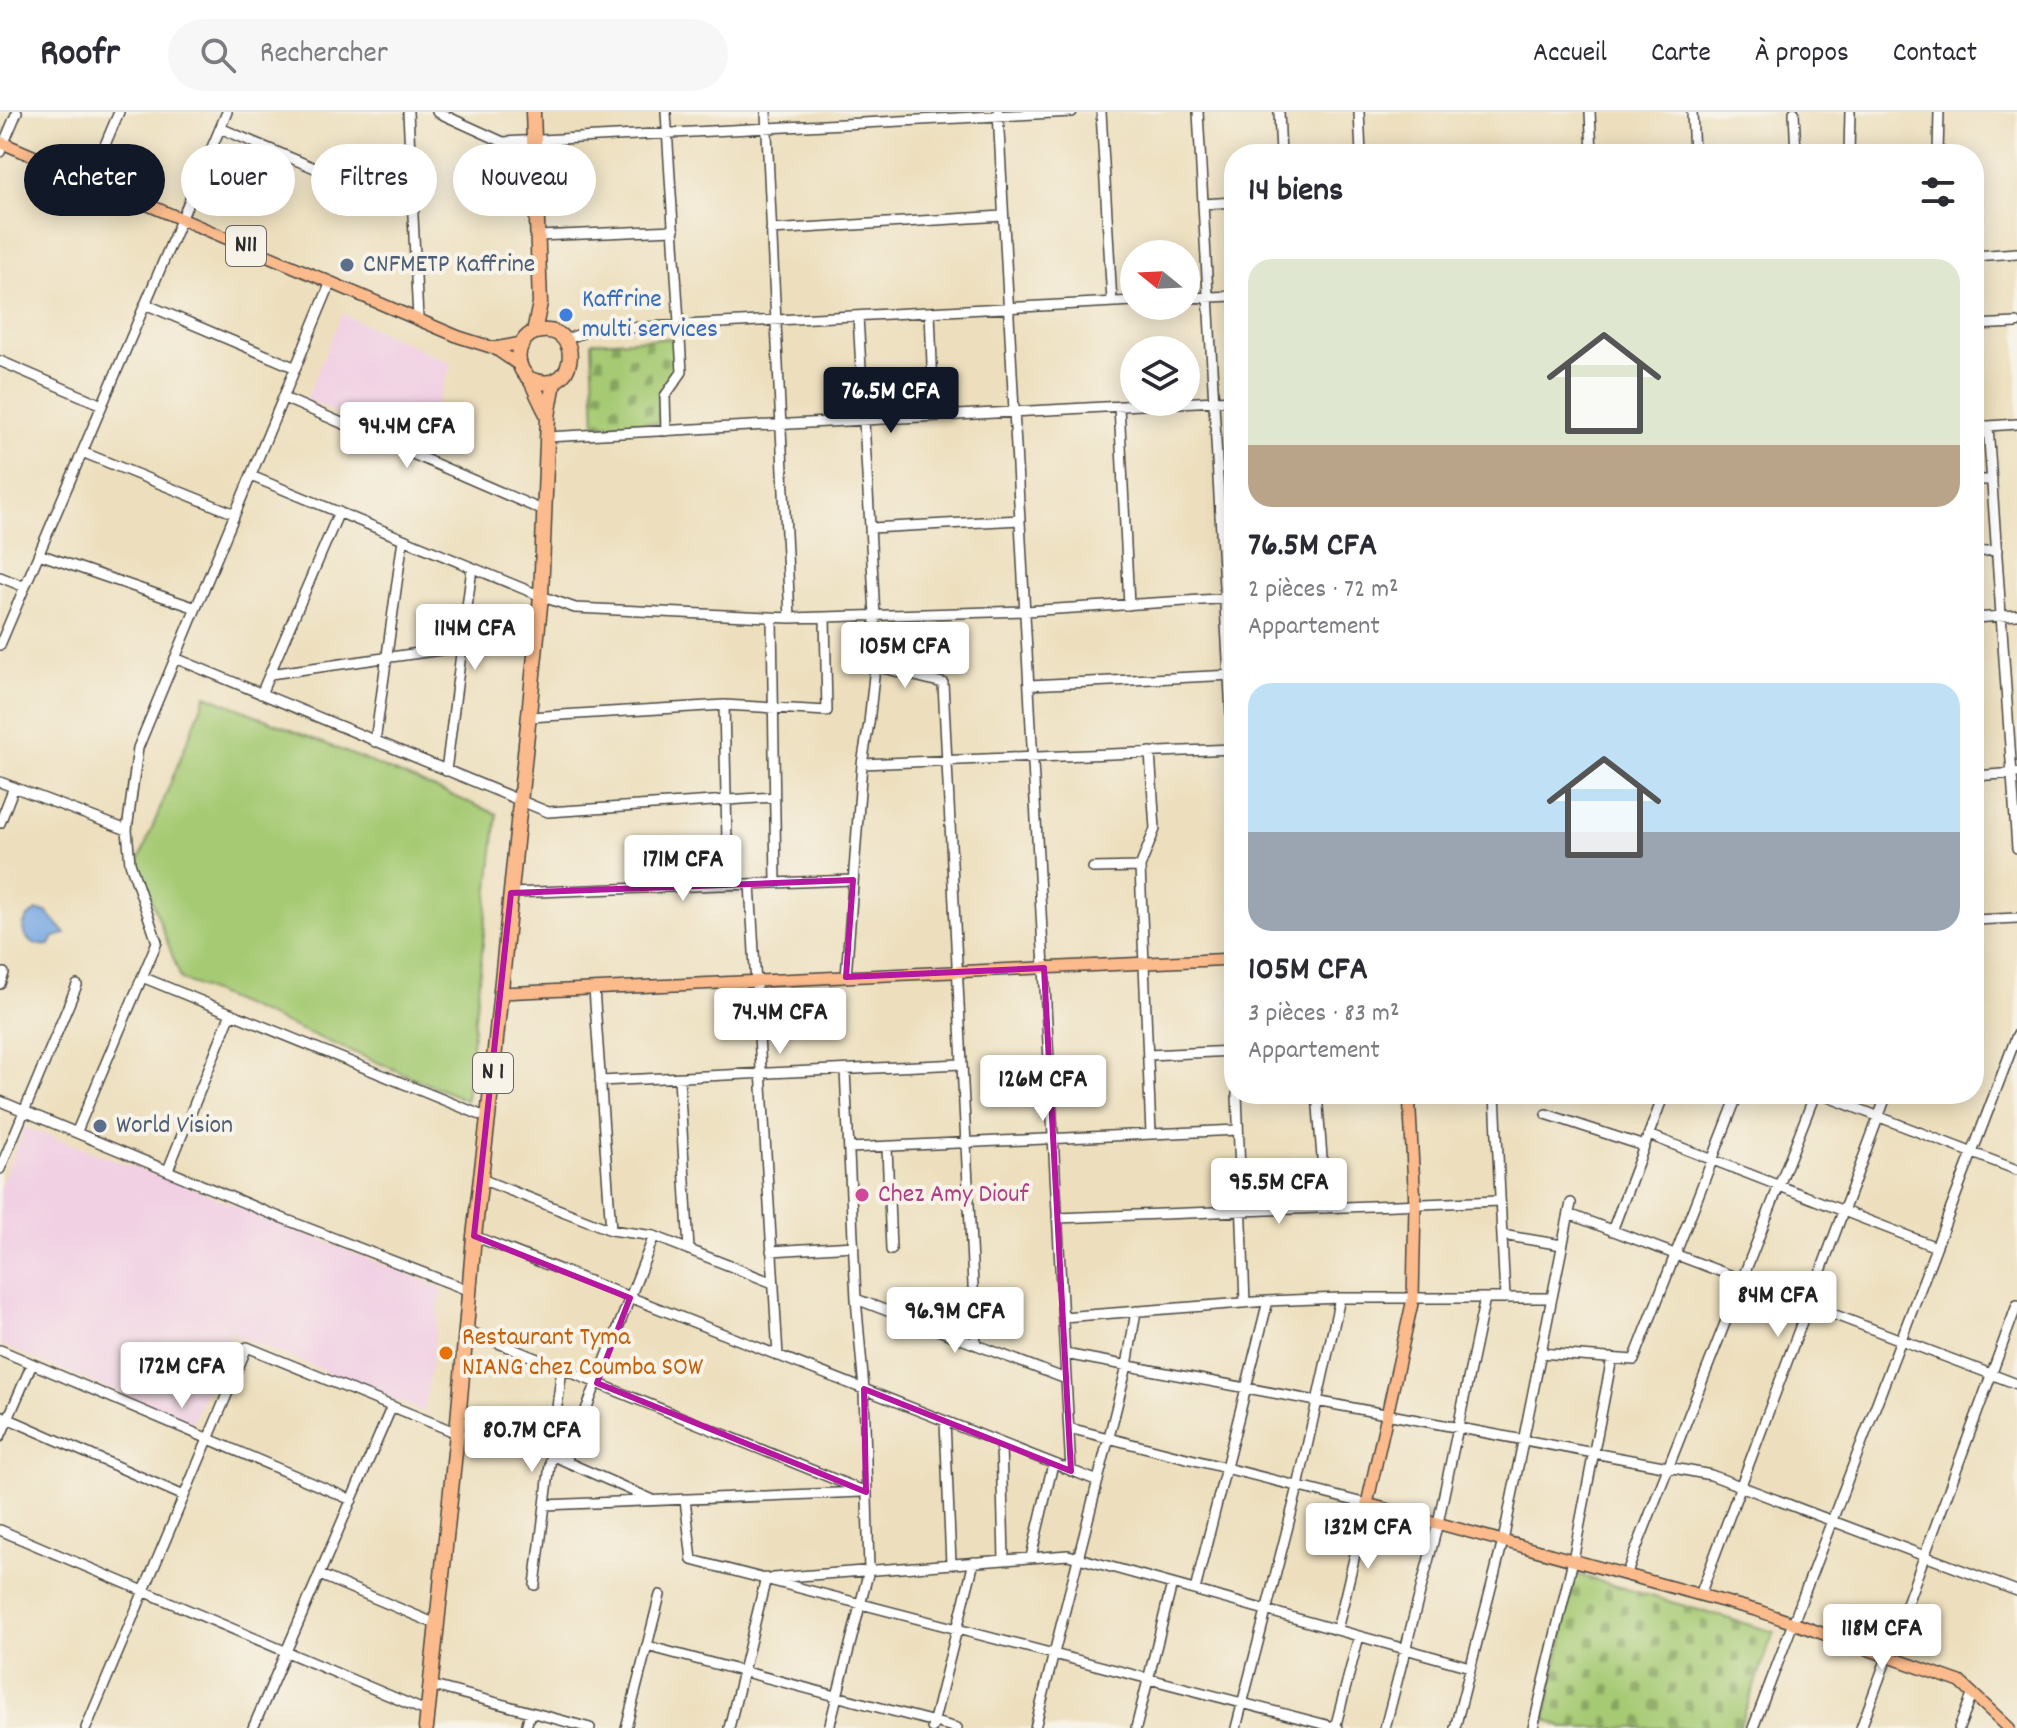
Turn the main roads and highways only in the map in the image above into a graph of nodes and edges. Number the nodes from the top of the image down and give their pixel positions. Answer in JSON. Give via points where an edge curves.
{"nodes":[{"id":1,"x":533,"y":112,"type":"edge"},
{"id":2,"x":1,"y":146,"type":"edge"},
{"id":3,"x":540,"y":303,"type":"junction"},
{"id":4,"x":551,"y":331,"type":"junction"},
{"id":5,"x":534,"y":332,"type":"junction"},
{"id":6,"x":522,"y":343,"type":"junction"},
{"id":7,"x":494,"y":348,"type":"junction"},
{"id":8,"x":519,"y":365,"type":"junction"},
{"id":9,"x":530,"y":379,"type":"junction"},
{"id":10,"x":554,"y":382,"type":"junction"},
{"id":11,"x":548,"y":416,"type":"junction"},
{"id":12,"x":1224,"y":959,"type":"edge"},
{"id":13,"x":501,"y":993,"type":"junction"},
{"id":14,"x":1410,"y":1104,"type":"edge"},
{"id":15,"x":426,"y":1728,"type":"edge"},
{"id":16,"x":2009,"y":1728,"type":"edge"}],
"edges":[{"from":1,"to":3,"type":"highway"},
{"from":2,"to":7,"type":"main road","number":"N11"},
{"from":3,"to":4,"type":"highway"},
{"from":3,"to":5,"type":"highway"},
{"from":4,"to":5,"type":"highway"},
{"from":4,"to":10,"type":"highway","via":[[565,340],[570,355],[570,363]]},
{"from":5,"to":6,"type":"highway"},
{"from":6,"to":7,"type":"main road"},
{"from":6,"to":8,"type":"highway"},
{"from":7,"to":8,"type":"main road"},
{"from":8,"to":9,"type":"highway"},
{"from":9,"to":10,"type":"highway"},
{"from":9,"to":11,"type":"highway","number":"N 1"},
{"from":10,"to":11,"type":"highway","number":"N 1"},
{"from":11,"to":13,"type":"highway","number":"N 1","via":[[541,596]]},
{"from":12,"to":13,"type":"main road"},
{"from":13,"to":15,"type":"highway","number":"N 1"},
{"from":14,"to":16,"type":"main road","via":[[1413,1299],[1367,1504],[1700,1595],[1888,1656],[1960,1682]]}]}
